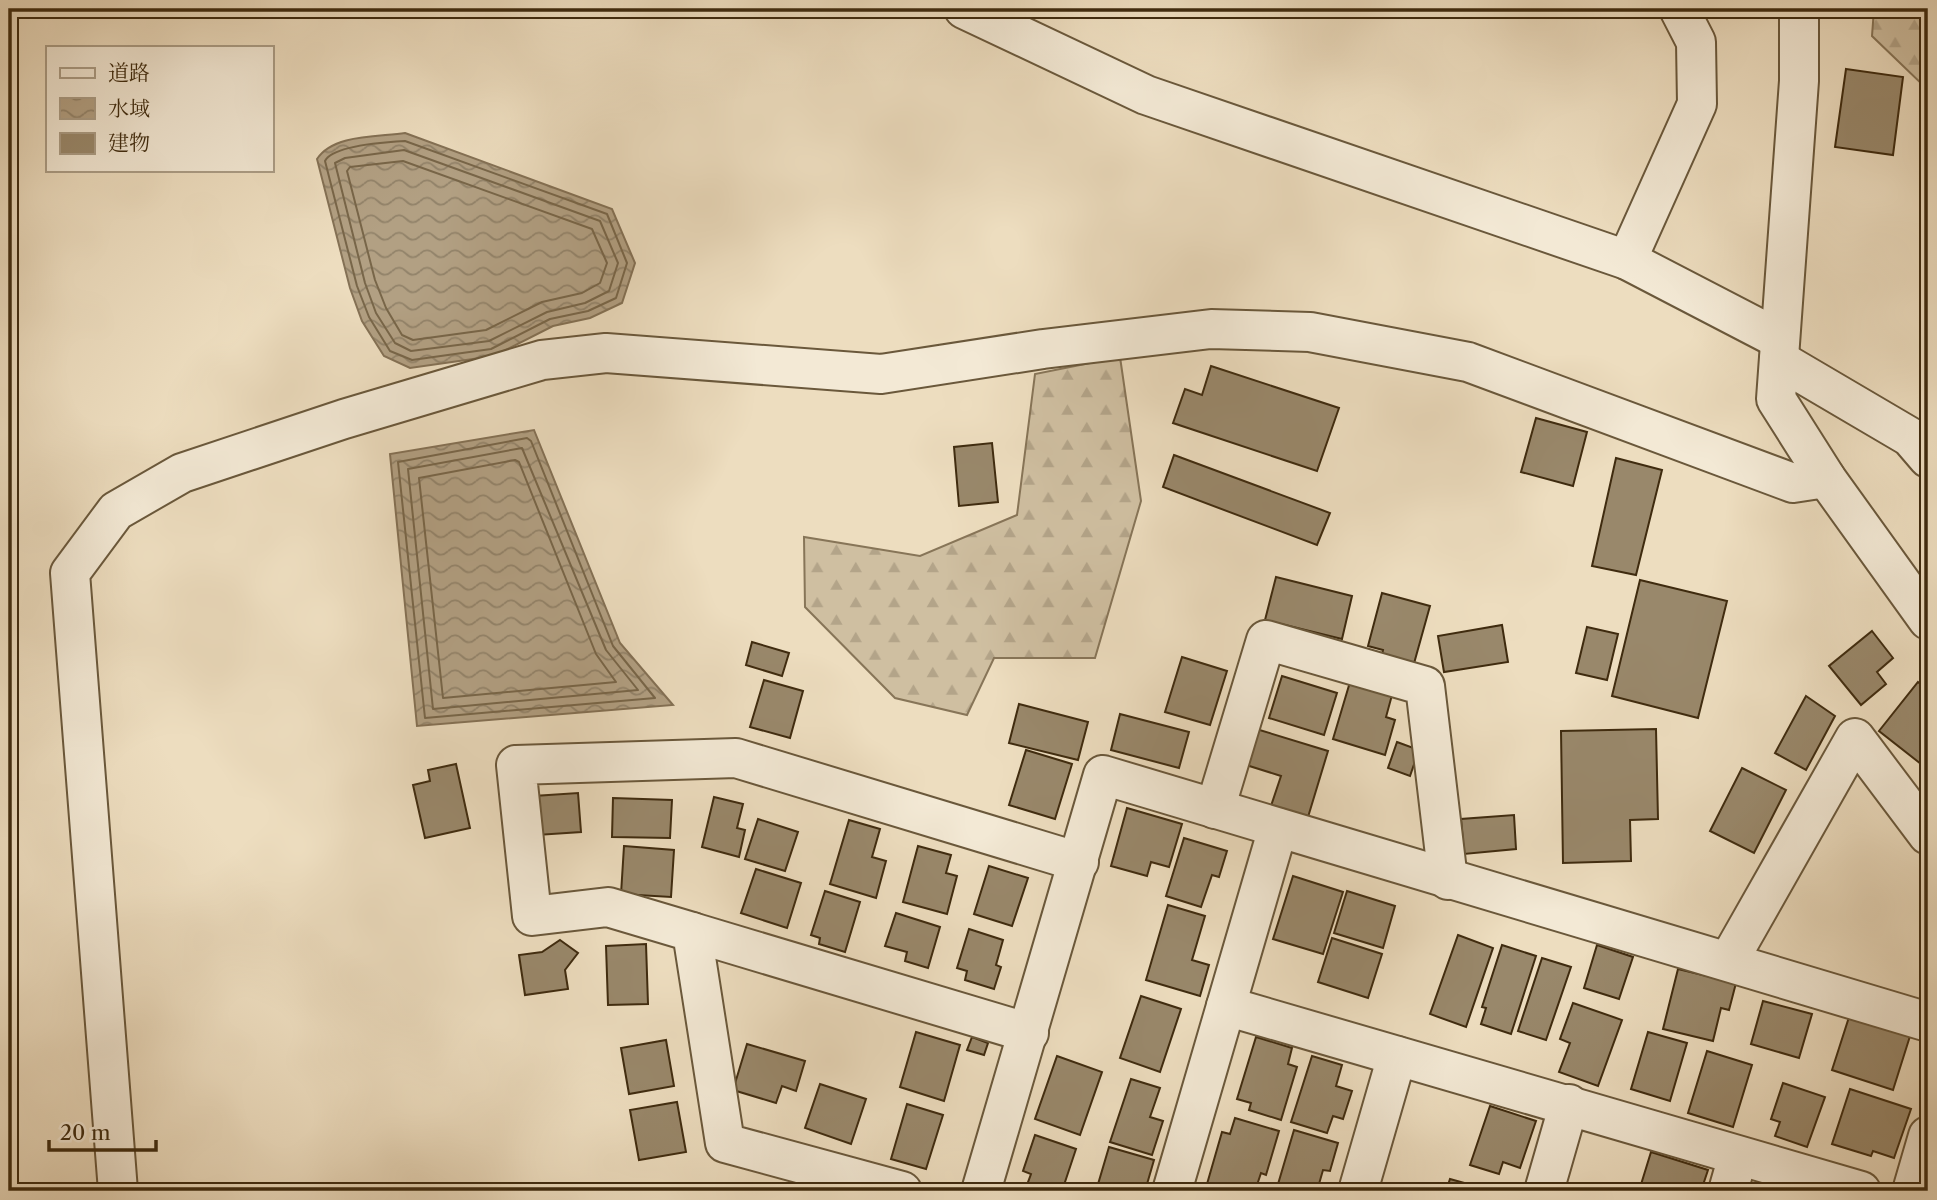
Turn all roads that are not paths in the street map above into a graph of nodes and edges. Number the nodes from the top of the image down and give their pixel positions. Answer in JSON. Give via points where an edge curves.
{"nodes":[{"id":1,"x":964,"y":9,"type":"edge"},
{"id":2,"x":1679,"y":9,"type":"edge"},
{"id":3,"x":1799,"y":9,"type":"edge"},
{"id":4,"x":1627,"y":260,"type":"junction"},
{"id":5,"x":1779,"y":349,"type":"junction"},
{"id":6,"x":1928,"y":458,"type":"edge"},
{"id":7,"x":1826,"y":478,"type":"junction"},
{"id":8,"x":1928,"y":621,"type":"edge"},
{"id":9,"x":1215,"y":808,"type":"junction"},
{"id":10,"x":1278,"y":828,"type":"junction"},
{"id":11,"x":1928,"y":835,"type":"edge"},
{"id":12,"x":1079,"y":862,"type":"junction"},
{"id":13,"x":1448,"y":880,"type":"junction"},
{"id":14,"x":692,"y":932,"type":"junction"},
{"id":15,"x":1730,"y":960,"type":"junction"},
{"id":16,"x":1226,"y":1006,"type":"junction"},
{"id":17,"x":1928,"y":1022,"type":"edge"},
{"id":18,"x":1029,"y":1033,"type":"junction"},
{"id":19,"x":1397,"y":1056,"type":"junction"},
{"id":20,"x":1569,"y":1104,"type":"junction"},
{"id":21,"x":1928,"y":1136,"type":"edge"},
{"id":22,"x":1733,"y":1173,"type":"edge"},
{"id":23,"x":118,"y":1191,"type":"edge"},
{"id":24,"x":902,"y":1191,"type":"edge"},
{"id":25,"x":981,"y":1191,"type":"edge"},
{"id":26,"x":1172,"y":1191,"type":"edge"},
{"id":27,"x":1358,"y":1191,"type":"edge"},
{"id":28,"x":1544,"y":1191,"type":"edge"},
{"id":29,"x":1861,"y":1191,"type":"edge"},
{"id":30,"x":1912,"y":1191,"type":"edge"}],
"edges":[{"from":1,"to":4,"type":"street","via":[[1146,95]]},
{"from":2,"to":4,"type":"street","via":[[1696,42],[1697,104]]},
{"from":3,"to":5,"type":"street","via":[[1799,81]]},
{"from":4,"to":5,"type":"street"},
{"from":5,"to":6,"type":"street","via":[[1910,437]]},
{"from":5,"to":7,"type":"street","via":[[1776,399]]},
{"from":7,"to":8,"type":"street"},
{"from":7,"to":23,"type":"street","via":[[1793,483],[1468,362],[1310,332],[1211,329],[881,374],[606,354],[542,360],[182,473],[116,511],[70,573]]},
{"from":9,"to":10,"type":"street"},
{"from":9,"to":12,"type":"street","via":[[1103,775]]},
{"from":9,"to":13,"type":"street","via":[[1266,640],[1425,687]]},
{"from":10,"to":13,"type":"street"},
{"from":10,"to":16,"type":"street"},
{"from":11,"to":15,"type":"street","via":[[1855,738]]},
{"from":12,"to":14,"type":"street","via":[[736,758],[516,765],[532,916],[608,907]]},
{"from":12,"to":18,"type":"street"},
{"from":13,"to":15,"type":"street"},
{"from":14,"to":18,"type":"street"},
{"from":14,"to":24,"type":"street","via":[[725,1143]]},
{"from":15,"to":17,"type":"street"},
{"from":16,"to":19,"type":"street"},
{"from":16,"to":26,"type":"street"},
{"from":18,"to":25,"type":"street"},
{"from":19,"to":20,"type":"street"},
{"from":19,"to":27,"type":"street"},
{"from":20,"to":22,"type":"street"},
{"from":20,"to":28,"type":"street"},
{"from":21,"to":30,"type":"street"},
{"from":22,"to":29,"type":"street"}]}
